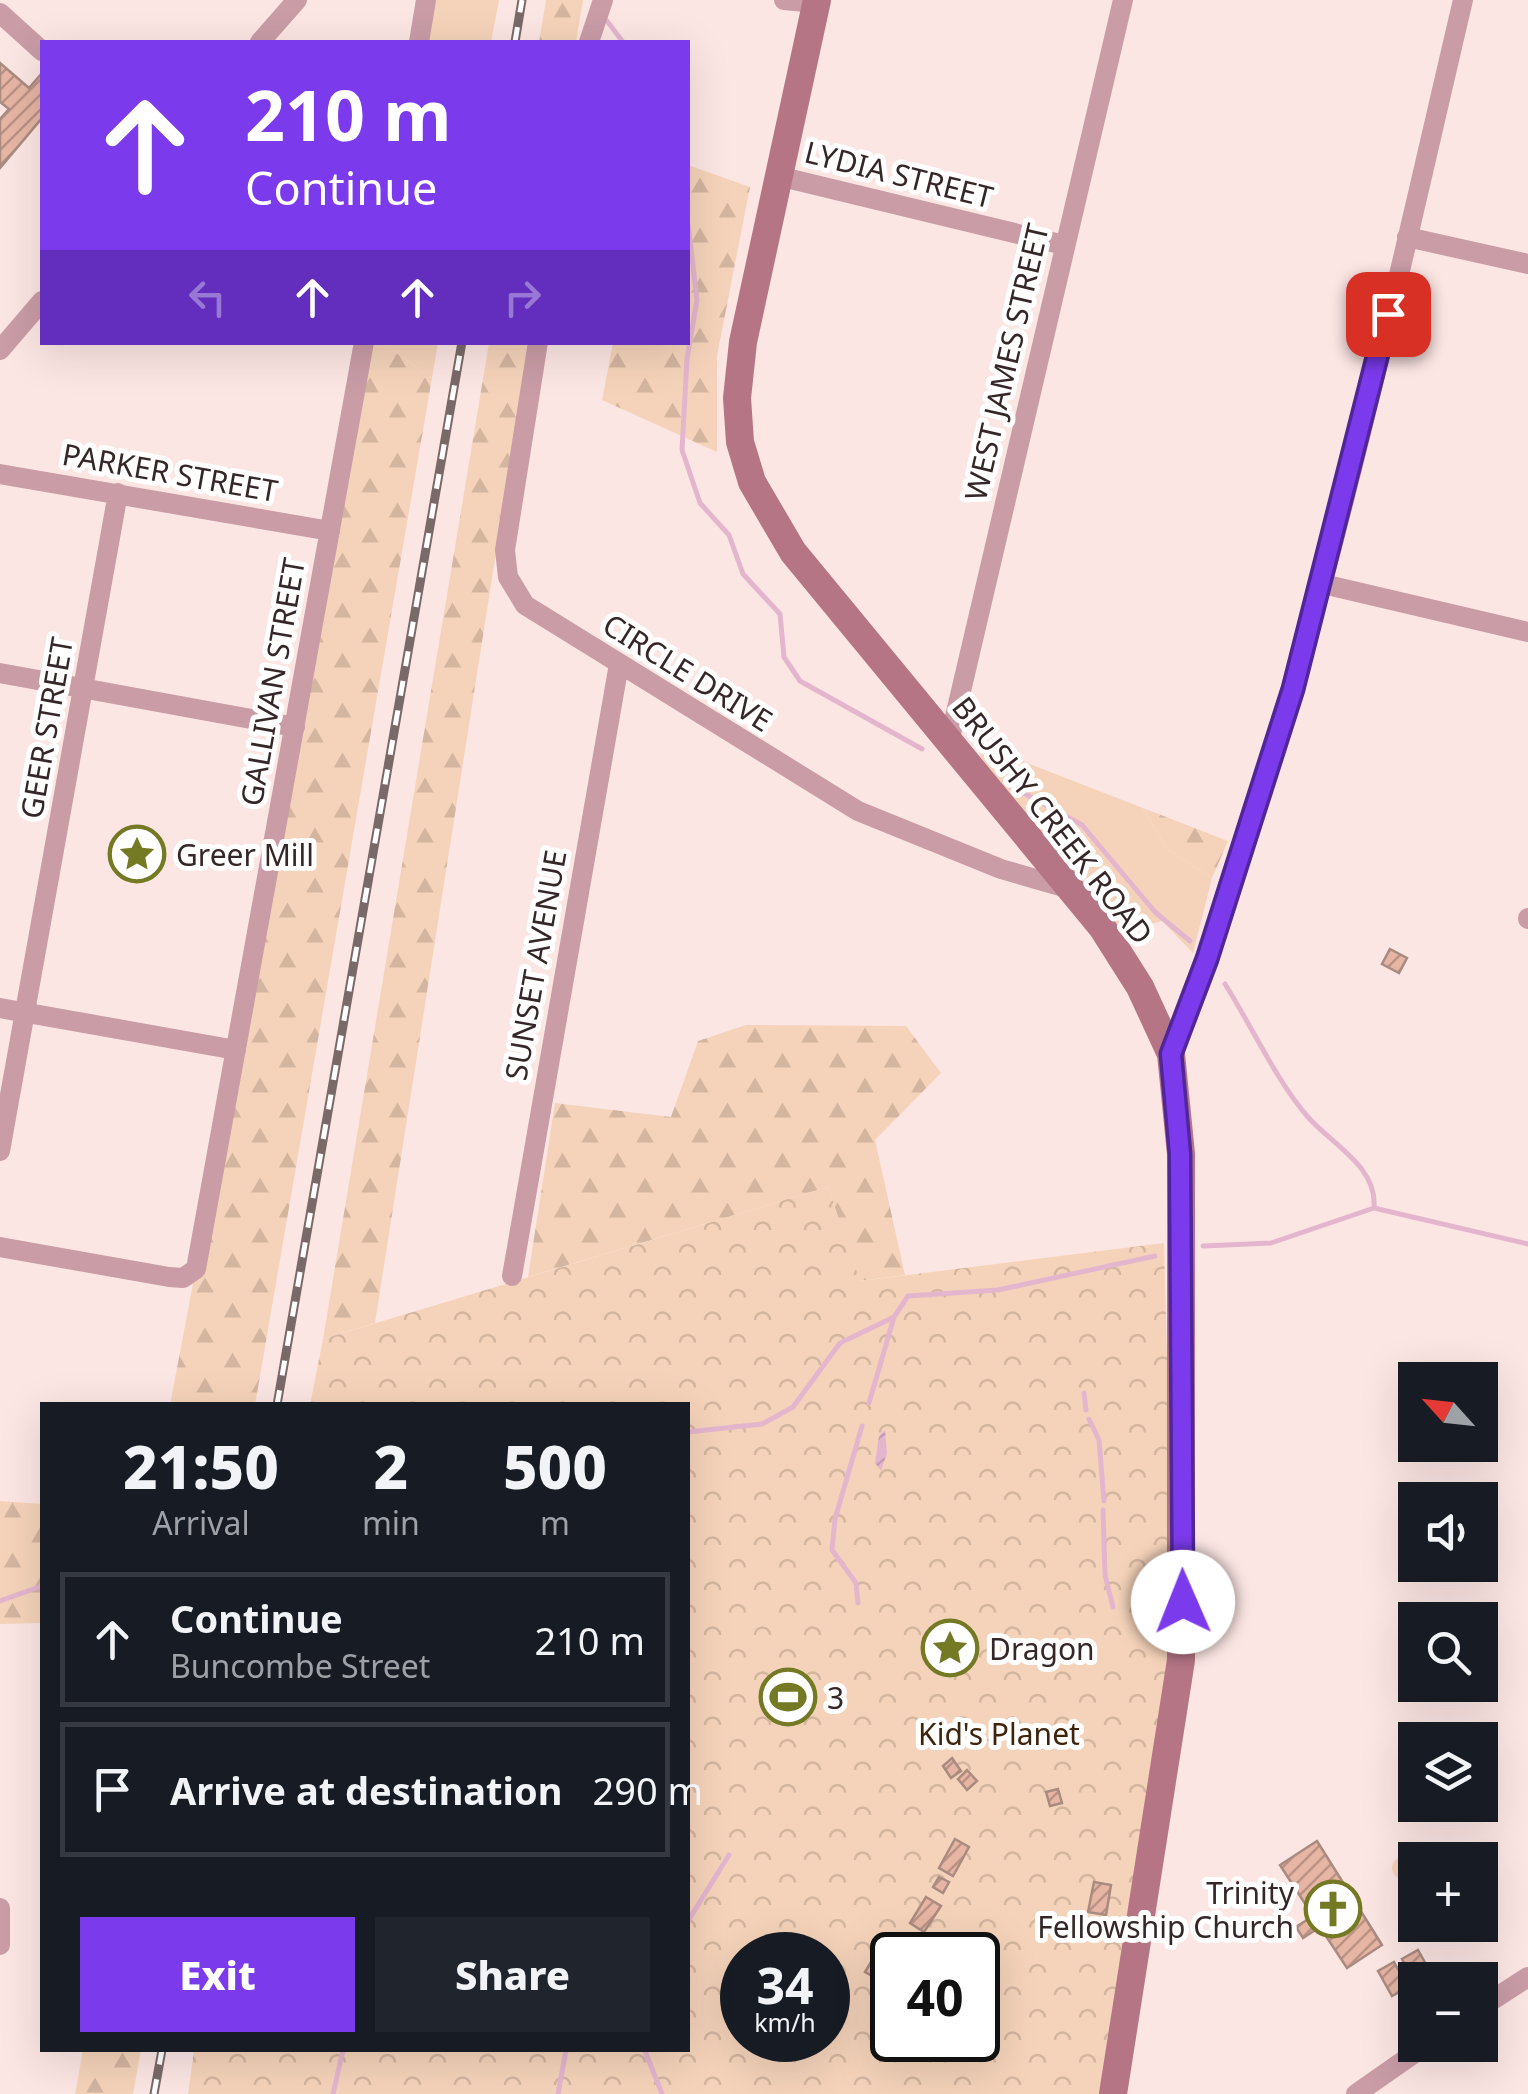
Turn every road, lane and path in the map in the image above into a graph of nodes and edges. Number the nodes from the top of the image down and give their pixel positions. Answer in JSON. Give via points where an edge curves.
{"nodes":[{"id":1,"x":296,"y":0,"type":"edge"},
{"id":2,"x":426,"y":0,"type":"edge"},
{"id":3,"x":602,"y":0,"type":"edge"},
{"id":4,"x":784,"y":0,"type":"edge"},
{"id":5,"x":1123,"y":0,"type":"edge"},
{"id":6,"x":1463,"y":0,"type":"edge"},
{"id":7,"x":816,"y":2,"type":"edge"},
{"id":8,"x":0,"y":12,"type":"edge"},
{"id":9,"x":262,"y":40,"type":"edge"},
{"id":10,"x":418,"y":40,"type":"edge"},
{"id":11,"x":590,"y":40,"type":"edge"},
{"id":12,"x":40,"y":49,"type":"edge"},
{"id":13,"x":778,"y":176,"type":"junction"},
{"id":14,"x":1407,"y":238,"type":"junction"},
{"id":15,"x":1064,"y":244,"type":"junction"},
{"id":16,"x":1528,"y":264,"type":"edge"},
{"id":17,"x":40,"y":303,"type":"edge"},
{"id":18,"x":363,"y":345,"type":"edge"},
{"id":19,"x":538,"y":345,"type":"edge"},
{"id":20,"x":0,"y":350,"type":"edge"},
{"id":21,"x":0,"y":474,"type":"edge"},
{"id":22,"x":118,"y":493,"type":"junction"},
{"id":23,"x":330,"y":532,"type":"junction"},
{"id":24,"x":1323,"y":584,"type":"junction"},
{"id":25,"x":1528,"y":632,"type":"edge"},
{"id":26,"x":620,"y":664,"type":"junction"},
{"id":27,"x":0,"y":673,"type":"edge"},
{"id":28,"x":83,"y":688,"type":"junction"},
{"id":29,"x":294,"y":727,"type":"junction"},
{"id":30,"x":950,"y":738,"type":"junction"},
{"id":31,"x":1072,"y":890,"type":"junction"},
{"id":32,"x":0,"y":1008,"type":"edge"},
{"id":33,"x":25,"y":1013,"type":"junction"},
{"id":34,"x":236,"y":1050,"type":"junction"},
{"id":35,"x":1171,"y":1054,"type":"junction"},
{"id":36,"x":0,"y":1151,"type":"edge"},
{"id":37,"x":0,"y":1248,"type":"edge"},
{"id":38,"x":512,"y":1276,"type":"dead end"},
{"id":39,"x":0,"y":1908,"type":"edge"},
{"id":40,"x":1,"y":1939,"type":"edge"},
{"id":41,"x":1528,"y":1977,"type":"edge"},
{"id":42,"x":1498,"y":1996,"type":"edge"},
{"id":43,"x":1402,"y":2062,"type":"edge"},
{"id":44,"x":1112,"y":2094,"type":"edge"},
{"id":45,"x":1356,"y":2094,"type":"edge"}],
"edges":[{"from":1,"to":9,"type":"street"},
{"from":2,"to":10,"type":"street"},
{"from":3,"to":11,"type":"street"},
{"from":4,"to":7,"type":"street"},
{"from":5,"to":15,"type":"street","name":"WEST JAMES STREET"},
{"from":6,"to":14,"type":"street"},
{"from":7,"to":13,"type":"street","name":"BRUSHY CREEK ROAD"},
{"from":8,"to":12,"type":"street"},
{"from":13,"to":15,"type":"street","name":"LYDIA STREET"},
{"from":13,"to":30,"type":"street","name":"BRUSHY CREEK ROAD","via":[[743,342],[738,420],[746,463],[793,552]]},
{"from":14,"to":16,"type":"street"},
{"from":14,"to":24,"type":"street"},
{"from":15,"to":30,"type":"street","name":"WEST JAMES STREET"},
{"from":17,"to":20,"type":"street"},
{"from":18,"to":23,"type":"street","name":"GALLIVAN STREET"},
{"from":19,"to":26,"type":"street","name":"CIRCLE DRIVE","via":[[505,550],[508,577],[538,615]]},
{"from":21,"to":22,"type":"street","name":"PARKER STREET"},
{"from":22,"to":23,"type":"street","name":"PARKER STREET"},
{"from":22,"to":28,"type":"street","name":"GEER STREET"},
{"from":23,"to":29,"type":"street","name":"GALLIVAN STREET"},
{"from":24,"to":25,"type":"street"},
{"from":24,"to":35,"type":"street","via":[[1222,914]]},
{"from":26,"to":31,"type":"street","name":"CIRCLE DRIVE","via":[[858,810]]},
{"from":26,"to":38,"type":"street","name":"SUNSET AVENUE"},
{"from":27,"to":28,"type":"street"},
{"from":28,"to":29,"type":"street"},
{"from":28,"to":33,"type":"street","name":"GEER STREET"},
{"from":29,"to":34,"type":"street","name":"GALLIVAN STREET"},
{"from":30,"to":31,"type":"street","name":"BRUSHY CREEK ROAD"},
{"from":31,"to":35,"type":"street","name":"BRUSHY CREEK ROAD","via":[[1128,967]]},
{"from":32,"to":33,"type":"street"},
{"from":33,"to":34,"type":"street"},
{"from":33,"to":36,"type":"street","name":"GEER STREET"},
{"from":34,"to":37,"type":"street","name":"GALLIVAN STREET","via":[[196,1269],[169,1278]]},
{"from":35,"to":44,"type":"street","name":"BRUSHY CREEK ROAD","via":[[1180,1154],[1183,1620]]},
{"from":39,"to":40,"type":"street"},
{"from":41,"to":42,"type":"street"},
{"from":43,"to":45,"type":"street"}]}
